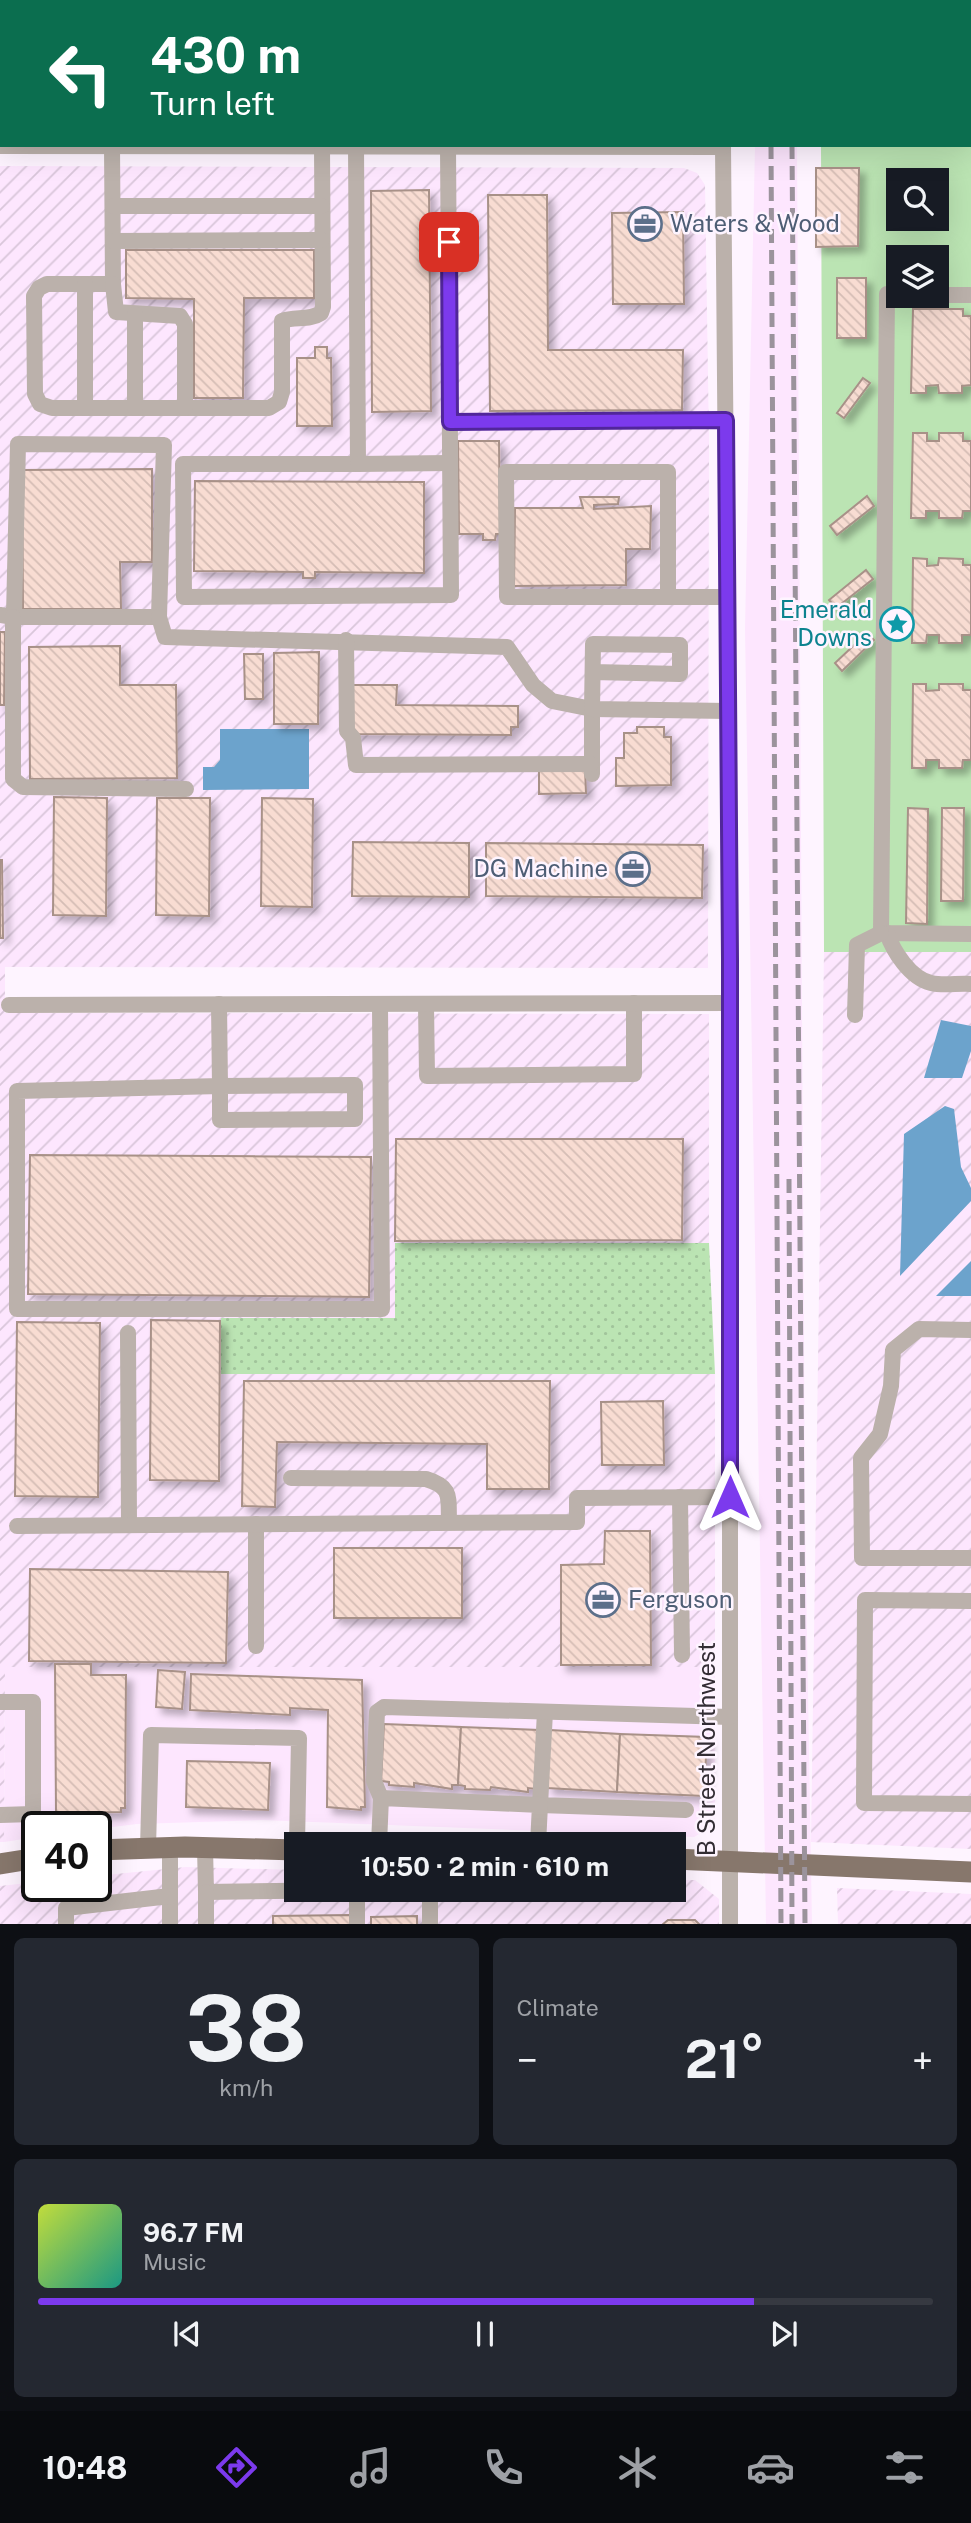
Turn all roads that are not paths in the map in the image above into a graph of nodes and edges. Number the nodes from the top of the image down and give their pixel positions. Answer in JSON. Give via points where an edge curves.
{"nodes":[{"id":1,"x":112,"y":147,"type":"edge"},
{"id":2,"x":322,"y":147,"type":"edge"},
{"id":3,"x":356,"y":147,"type":"edge"},
{"id":4,"x":448,"y":147,"type":"edge"},
{"id":5,"x":723,"y":147,"type":"edge"},
{"id":6,"x":113,"y":206,"type":"junction"},
{"id":7,"x":323,"y":206,"type":"junction"},
{"id":8,"x":323,"y":240,"type":"junction"},
{"id":9,"x":113,"y":241,"type":"junction"},
{"id":10,"x":85,"y":284,"type":"junction"},
{"id":11,"x":113,"y":284,"type":"junction"},
{"id":12,"x":949,"y":295,"type":"edge"},
{"id":13,"x":971,"y":295,"type":"edge"},
{"id":14,"x":887,"y":308,"type":"edge"},
{"id":15,"x":135,"y":314,"type":"junction"},
{"id":16,"x":85,"y":408,"type":"junction"},
{"id":17,"x":135,"y":408,"type":"junction"},
{"id":18,"x":185,"y":408,"type":"junction"},
{"id":19,"x":726,"y":420,"type":"junction"},
{"id":20,"x":450,"y":422,"type":"junction"},
{"id":21,"x":450,"y":463,"type":"junction"},
{"id":22,"x":358,"y":464,"type":"junction"},
{"id":23,"x":668,"y":597,"type":"junction"},
{"id":24,"x":727,"y":597,"type":"junction"},
{"id":25,"x":9,"y":616,"type":"edge"},
{"id":26,"x":159,"y":617,"type":"junction"},
{"id":27,"x":346,"y":640,"type":"junction"},
{"id":28,"x":593,"y":672,"type":"junction"},
{"id":29,"x":592,"y":709,"type":"junction"},
{"id":30,"x":728,"y":711,"type":"junction"},
{"id":31,"x":186,"y":789,"type":"dead end"},
{"id":32,"x":884,"y":933,"type":"junction"},
{"id":33,"x":971,"y":934,"type":"edge"},
{"id":34,"x":971,"y":984,"type":"edge"},
{"id":35,"x":634,"y":1003,"type":"junction"},
{"id":36,"x":730,"y":1003,"type":"junction"},
{"id":37,"x":9,"y":1004,"type":"dead end"},
{"id":38,"x":219,"y":1004,"type":"junction"},
{"id":39,"x":380,"y":1004,"type":"junction"},
{"id":40,"x":426,"y":1004,"type":"junction"},
{"id":41,"x":855,"y":1015,"type":"dead end"},
{"id":42,"x":220,"y":1086,"type":"junction"},
{"id":43,"x":971,"y":1330,"type":"edge"},
{"id":44,"x":128,"y":1333,"type":"dead end"},
{"id":45,"x":291,"y":1478,"type":"dead end"},
{"id":46,"x":680,"y":1497,"type":"junction"},
{"id":47,"x":730,"y":1497,"type":"junction"},
{"id":48,"x":449,"y":1522,"type":"junction"},
{"id":49,"x":256,"y":1524,"type":"junction"},
{"id":50,"x":18,"y":1525,"type":"dead end"},
{"id":51,"x":129,"y":1525,"type":"junction"},
{"id":52,"x":971,"y":1558,"type":"edge"},
{"id":53,"x":971,"y":1601,"type":"edge"},
{"id":54,"x":256,"y":1646,"type":"dead end"},
{"id":55,"x":682,"y":1656,"type":"dead end"},
{"id":56,"x":0,"y":1702,"type":"edge"},
{"id":57,"x":545,"y":1712,"type":"junction"},
{"id":58,"x":730,"y":1717,"type":"junction"},
{"id":59,"x":381,"y":1798,"type":"junction"},
{"id":60,"x":971,"y":1804,"type":"edge"},
{"id":61,"x":540,"y":1805,"type":"junction"},
{"id":62,"x":686,"y":1810,"type":"dead end"},
{"id":63,"x":33,"y":1811,"type":"edge"},
{"id":64,"x":21,"y":1814,"type":"edge"},
{"id":65,"x":0,"y":1815,"type":"edge"},
{"id":66,"x":296,"y":1832,"type":"edge"},
{"id":67,"x":380,"y":1832,"type":"edge"},
{"id":68,"x":539,"y":1832,"type":"edge"},
{"id":69,"x":205,"y":1847,"type":"junction"},
{"id":70,"x":284,"y":1847,"type":"edge"},
{"id":71,"x":159,"y":1848,"type":"junction"},
{"id":72,"x":112,"y":1849,"type":"edge"},
{"id":73,"x":686,"y":1859,"type":"edge"},
{"id":74,"x":730,"y":1860,"type":"junction"},
{"id":75,"x":21,"y":1861,"type":"edge"},
{"id":76,"x":0,"y":1864,"type":"edge"},
{"id":77,"x":971,"y":1872,"type":"edge"},
{"id":78,"x":284,"y":1891,"type":"edge"},
{"id":79,"x":206,"y":1892,"type":"junction"},
{"id":80,"x":170,"y":1896,"type":"junction"},
{"id":81,"x":357,"y":1902,"type":"edge"},
{"id":82,"x":430,"y":1902,"type":"edge"},
{"id":83,"x":66,"y":1924,"type":"edge"},
{"id":84,"x":170,"y":1924,"type":"edge"},
{"id":85,"x":206,"y":1924,"type":"edge"},
{"id":86,"x":357,"y":1924,"type":"edge"},
{"id":87,"x":430,"y":1924,"type":"edge"},
{"id":88,"x":730,"y":1924,"type":"edge"}],
"edges":[{"from":1,"to":6,"type":"street"},
{"from":2,"to":7,"type":"street"},
{"from":3,"to":22,"type":"street"},
{"from":4,"to":20,"type":"street"},
{"from":5,"to":19,"type":"street","name":"B Street Northwest"},
{"from":6,"to":7,"type":"street"},
{"from":6,"to":9,"type":"street"},
{"from":7,"to":8,"type":"street"},
{"from":8,"to":9,"type":"street"},
{"from":8,"to":18,"type":"street","via":[[321,313],[282,321],[279,402],[269,408]]},
{"from":9,"to":11,"type":"street"},
{"from":10,"to":11,"type":"street"},
{"from":10,"to":16,"type":"street"},
{"from":10,"to":16,"type":"street","via":[[47,284],[34,296],[35,394],[40,404],[52,408]]},
{"from":11,"to":15,"type":"street","via":[[116,312]]},
{"from":12,"to":13,"type":"street"},
{"from":14,"to":32,"type":"street"},
{"from":15,"to":17,"type":"street"},
{"from":15,"to":18,"type":"street","via":[[171,314],[180,316],[185,324]]},
{"from":16,"to":17,"type":"street"},
{"from":17,"to":18,"type":"street"},
{"from":19,"to":20,"type":"street"},
{"from":19,"to":24,"type":"street","name":"B Street Northwest"},
{"from":20,"to":21,"type":"street"},
{"from":21,"to":22,"type":"street"},
{"from":21,"to":22,"type":"street","via":[[451,596],[184,597],[183,464]]},
{"from":23,"to":23,"type":"street","via":[[507,597],[506,472],[668,472]]},
{"from":23,"to":24,"type":"street"},
{"from":24,"to":30,"type":"street","name":"B Street Northwest"},
{"from":25,"to":26,"type":"street"},
{"from":25,"to":26,"type":"street","via":[[18,444],[164,445]]},
{"from":25,"to":31,"type":"street","via":[[13,779],[23,787]]},
{"from":26,"to":27,"type":"street","via":[[165,637]]},
{"from":27,"to":29,"type":"street","via":[[508,647],[533,685],[552,701]]},
{"from":27,"to":29,"type":"street","via":[[347,731],[353,738],[356,765],[591,769]]},
{"from":28,"to":28,"type":"street","via":[[593,644],[680,645],[680,674]]},
{"from":28,"to":29,"type":"street"},
{"from":29,"to":30,"type":"street"},
{"from":30,"to":36,"type":"street","name":"B Street Northwest"},
{"from":32,"to":33,"type":"street"},
{"from":32,"to":34,"type":"street","via":[[917,977],[931,983]]},
{"from":32,"to":41,"type":"street","via":[[856,945]]},
{"from":35,"to":36,"type":"street"},
{"from":35,"to":40,"type":"street"},
{"from":35,"to":40,"type":"street","via":[[634,1074],[427,1076]]},
{"from":36,"to":47,"type":"street","name":"B Street Northwest"},
{"from":37,"to":38,"type":"street"},
{"from":38,"to":39,"type":"street"},
{"from":38,"to":42,"type":"street"},
{"from":39,"to":40,"type":"street"},
{"from":39,"to":42,"type":"street","via":[[382,1309],[18,1309],[17,1091]]},
{"from":42,"to":42,"type":"street","via":[[355,1084],[355,1119],[220,1120]]},
{"from":43,"to":52,"type":"street","via":[[919,1329],[893,1350],[891,1386],[880,1434],[861,1458],[862,1558]]},
{"from":44,"to":51,"type":"street"},
{"from":45,"to":48,"type":"street","via":[[434,1482],[447,1490]]},
{"from":46,"to":47,"type":"street"},
{"from":46,"to":48,"type":"street","via":[[577,1498],[577,1522]]},
{"from":46,"to":55,"type":"street"},
{"from":47,"to":58,"type":"street","name":"B Street Northwest"},
{"from":48,"to":49,"type":"street"},
{"from":49,"to":51,"type":"street"},
{"from":49,"to":54,"type":"street"},
{"from":50,"to":51,"type":"street"},
{"from":53,"to":60,"type":"street","via":[[865,1600],[864,1779],[864,1804]]},
{"from":56,"to":63,"type":"street","via":[[33,1702]]},
{"from":57,"to":58,"type":"street"},
{"from":57,"to":59,"type":"street","via":[[380,1709],[374,1781]]},
{"from":57,"to":61,"type":"street"},
{"from":58,"to":74,"type":"street","name":"B Street Northwest"},
{"from":59,"to":61,"type":"street"},
{"from":59,"to":67,"type":"street"},
{"from":61,"to":62,"type":"street"},
{"from":61,"to":68,"type":"street"},
{"from":64,"to":65,"type":"street"},
{"from":66,"to":71,"type":"street","via":[[299,1738],[151,1735]]},
{"from":69,"to":70,"type":"main road"},
{"from":69,"to":71,"type":"main road"},
{"from":69,"to":79,"type":"street"},
{"from":71,"to":72,"type":"main road"},
{"from":71,"to":80,"type":"street"},
{"from":73,"to":74,"type":"main road"},
{"from":74,"to":77,"type":"main road"},
{"from":74,"to":88,"type":"street","name":"B Street Northwest"},
{"from":75,"to":76,"type":"main road"},
{"from":78,"to":79,"type":"street"},
{"from":79,"to":85,"type":"street"},
{"from":80,"to":83,"type":"street","via":[[66,1908]]},
{"from":80,"to":84,"type":"street"},
{"from":81,"to":86,"type":"street"},
{"from":82,"to":87,"type":"street"}]}
